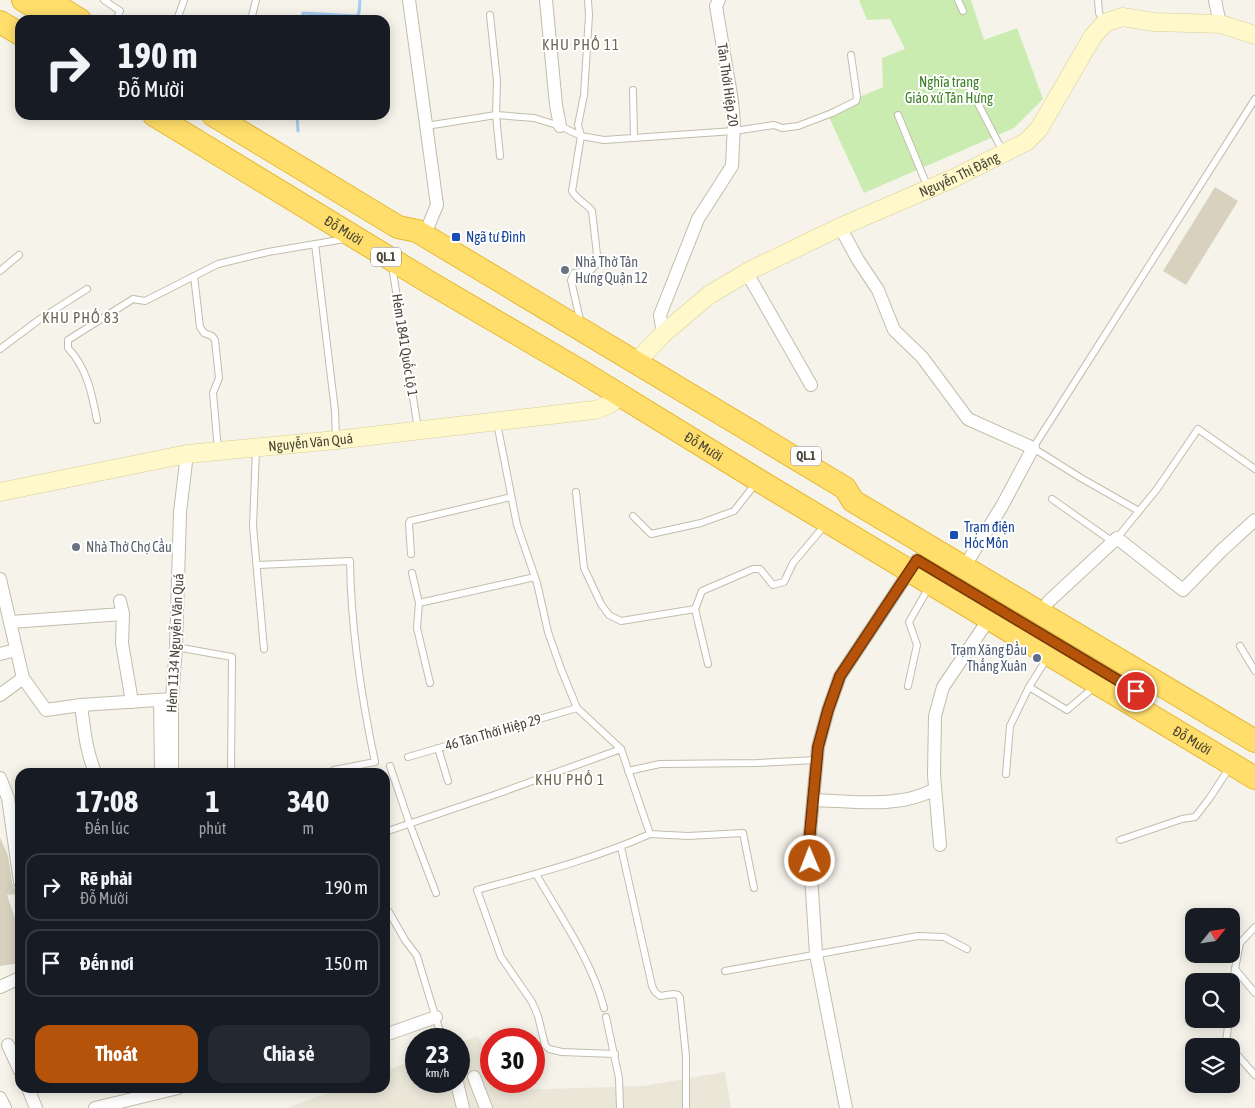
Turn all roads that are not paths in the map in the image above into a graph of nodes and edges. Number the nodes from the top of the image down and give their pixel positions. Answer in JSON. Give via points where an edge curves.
{"nodes":[{"id":1,"x":23,"y":0,"type":"edge"},
{"id":2,"x":47,"y":0,"type":"edge"},
{"id":3,"x":104,"y":0,"type":"edge"},
{"id":4,"x":184,"y":0,"type":"edge"},
{"id":5,"x":256,"y":0,"type":"edge"},
{"id":6,"x":409,"y":0,"type":"edge"},
{"id":7,"x":546,"y":0,"type":"edge"},
{"id":8,"x":588,"y":0,"type":"edge"},
{"id":9,"x":719,"y":0,"type":"edge"},
{"id":10,"x":958,"y":0,"type":"edge"},
{"id":11,"x":1098,"y":0,"type":"edge"},
{"id":12,"x":1215,"y":0,"type":"edge"},
{"id":13,"x":0,"y":9,"type":"edge"},
{"id":14,"x":963,"y":10,"type":"dead end"},
{"id":15,"x":48,"y":15,"type":"edge"},
{"id":16,"x":72,"y":15,"type":"edge"},
{"id":17,"x":118,"y":15,"type":"edge"},
{"id":18,"x":179,"y":15,"type":"edge"},
{"id":19,"x":253,"y":15,"type":"edge"},
{"id":20,"x":490,"y":15,"type":"dead end"},
{"id":21,"x":15,"y":18,"type":"edge"},
{"id":22,"x":0,"y":22,"type":"edge"},
{"id":23,"x":1104,"y":23,"type":"junction"},
{"id":24,"x":1220,"y":24,"type":"junction"},
{"id":25,"x":15,"y":31,"type":"edge"},
{"id":26,"x":1255,"y":35,"type":"edge"},
{"id":27,"x":851,"y":55,"type":"dead end"},
{"id":28,"x":969,"y":86,"type":"dead end"},
{"id":29,"x":633,"y":90,"type":"dead end"},
{"id":30,"x":1255,"y":99,"type":"edge"},
{"id":31,"x":496,"y":115,"type":"junction"},
{"id":32,"x":898,"y":115,"type":"dead end"},
{"id":33,"x":162,"y":120,"type":"edge"},
{"id":34,"x":184,"y":120,"type":"edge"},
{"id":35,"x":222,"y":120,"type":"edge"},
{"id":36,"x":245,"y":120,"type":"edge"},
{"id":37,"x":426,"y":126,"type":"junction"},
{"id":38,"x":560,"y":126,"type":"junction"},
{"id":39,"x":734,"y":132,"type":"junction"},
{"id":40,"x":581,"y":136,"type":"junction"},
{"id":41,"x":634,"y":138,"type":"junction"},
{"id":42,"x":1003,"y":154,"type":"junction"},
{"id":43,"x":500,"y":156,"type":"dead end"},
{"id":44,"x":928,"y":189,"type":"junction"},
{"id":45,"x":840,"y":227,"type":"junction"},
{"id":46,"x":427,"y":229,"type":"junction"},
{"id":47,"x":354,"y":237,"type":"junction"},
{"id":48,"x":315,"y":244,"type":"junction"},
{"id":49,"x":19,"y":255,"type":"dead end"},
{"id":50,"x":391,"y":260,"type":"junction"},
{"id":51,"x":0,"y":271,"type":"edge"},
{"id":52,"x":747,"y":272,"type":"junction"},
{"id":53,"x":194,"y":276,"type":"junction"},
{"id":54,"x":88,"y":289,"type":"dead end"},
{"id":55,"x":579,"y":324,"type":"junction"},
{"id":56,"x":663,"y":334,"type":"junction"},
{"id":57,"x":0,"y":349,"type":"edge"},
{"id":58,"x":638,"y":360,"type":"junction"},
{"id":59,"x":811,"y":385,"type":"dead end"},
{"id":60,"x":622,"y":394,"type":"junction"},
{"id":61,"x":97,"y":420,"type":"dead end"},
{"id":62,"x":497,"y":422,"type":"junction"},
{"id":63,"x":418,"y":430,"type":"junction"},
{"id":64,"x":336,"y":440,"type":"junction"},
{"id":65,"x":256,"y":447,"type":"junction"},
{"id":66,"x":1033,"y":448,"type":"junction"},
{"id":67,"x":218,"y":451,"type":"junction"},
{"id":68,"x":187,"y":454,"type":"junction"},
{"id":69,"x":1254,"y":470,"type":"edge"},
{"id":70,"x":758,"y":480,"type":"junction"},
{"id":71,"x":0,"y":492,"type":"edge"},
{"id":72,"x":576,"y":492,"type":"dead end"},
{"id":73,"x":511,"y":497,"type":"junction"},
{"id":74,"x":1052,"y":499,"type":"dead end"},
{"id":75,"x":1139,"y":511,"type":"junction"},
{"id":76,"x":633,"y":516,"type":"dead end"},
{"id":77,"x":1255,"y":520,"type":"edge"},
{"id":78,"x":828,"y":522,"type":"junction"},
{"id":79,"x":1115,"y":540,"type":"junction"},
{"id":80,"x":411,"y":554,"type":"dead end"},
{"id":81,"x":971,"y":556,"type":"junction"},
{"id":82,"x":258,"y":565,"type":"junction"},
{"id":83,"x":913,"y":566,"type":"junction"},
{"id":84,"x":412,"y":573,"type":"dead end"},
{"id":85,"x":535,"y":577,"type":"junction"},
{"id":86,"x":0,"y":579,"type":"edge"},
{"id":87,"x":931,"y":584,"type":"junction"},
{"id":88,"x":1048,"y":602,"type":"junction"},
{"id":89,"x":419,"y":603,"type":"junction"},
{"id":90,"x":695,"y":609,"type":"junction"},
{"id":91,"x":989,"y":618,"type":"junction"},
{"id":92,"x":10,"y":622,"type":"junction"},
{"id":93,"x":1240,"y":646,"type":"dead end"},
{"id":94,"x":176,"y":647,"type":"junction"},
{"id":95,"x":264,"y":648,"type":"dead end"},
{"id":96,"x":16,"y":650,"type":"junction"},
{"id":97,"x":0,"y":654,"type":"edge"},
{"id":98,"x":1049,"y":654,"type":"junction"},
{"id":99,"x":708,"y":664,"type":"dead end"},
{"id":100,"x":1255,"y":671,"type":"edge"},
{"id":101,"x":23,"y":678,"type":"junction"},
{"id":102,"x":430,"y":683,"type":"dead end"},
{"id":103,"x":1098,"y":684,"type":"junction"},
{"id":104,"x":908,"y":686,"type":"dead end"},
{"id":105,"x":1029,"y":687,"type":"junction"},
{"id":106,"x":0,"y":695,"type":"edge"},
{"id":107,"x":166,"y":699,"type":"junction"},
{"id":108,"x":132,"y":702,"type":"junction"},
{"id":109,"x":80,"y":705,"type":"junction"},
{"id":110,"x":577,"y":708,"type":"junction"},
{"id":111,"x":1254,"y":733,"type":"edge"},
{"id":112,"x":438,"y":748,"type":"junction"},
{"id":113,"x":621,"y":749,"type":"junction"},
{"id":114,"x":408,"y":757,"type":"dead end"},
{"id":115,"x":817,"y":760,"type":"junction"},
{"id":116,"x":1232,"y":764,"type":"junction"},
{"id":117,"x":1255,"y":764,"type":"edge"},
{"id":118,"x":390,"y":766,"type":"dead end"},
{"id":119,"x":93,"y":768,"type":"edge"},
{"id":120,"x":161,"y":768,"type":"edge"},
{"id":121,"x":172,"y":768,"type":"edge"},
{"id":122,"x":231,"y":768,"type":"edge"},
{"id":123,"x":344,"y":768,"type":"edge"},
{"id":124,"x":628,"y":771,"type":"junction"},
{"id":125,"x":1006,"y":774,"type":"dead end"},
{"id":126,"x":0,"y":778,"type":"edge"},
{"id":127,"x":1255,"y":778,"type":"edge"},
{"id":128,"x":448,"y":782,"type":"dead end"},
{"id":129,"x":935,"y":789,"type":"junction"},
{"id":130,"x":813,"y":800,"type":"junction"},
{"id":131,"x":5,"y":814,"type":"edge"},
{"id":132,"x":409,"y":822,"type":"junction"},
{"id":133,"x":390,"y":830,"type":"edge"},
{"id":134,"x":650,"y":834,"type":"junction"},
{"id":135,"x":1120,"y":840,"type":"dead end"},
{"id":136,"x":940,"y":845,"type":"dead end"},
{"id":137,"x":621,"y":847,"type":"junction"},
{"id":138,"x":15,"y":859,"type":"edge"},
{"id":139,"x":536,"y":874,"type":"junction"},
{"id":140,"x":754,"y":888,"type":"dead end"},
{"id":141,"x":436,"y":893,"type":"dead end"},
{"id":142,"x":390,"y":914,"type":"edge"},
{"id":143,"x":1255,"y":927,"type":"edge"},
{"id":144,"x":967,"y":949,"type":"dead end"},
{"id":145,"x":816,"y":954,"type":"junction"},
{"id":146,"x":1235,"y":970,"type":"junction"},
{"id":147,"x":725,"y":971,"type":"dead end"},
{"id":148,"x":1235,"y":973,"type":"edge"},
{"id":149,"x":15,"y":980,"type":"edge"},
{"id":150,"x":0,"y":987,"type":"edge"},
{"id":151,"x":1255,"y":993,"type":"edge"},
{"id":152,"x":604,"y":1008,"type":"dead end"},
{"id":153,"x":436,"y":1017,"type":"junction"},
{"id":154,"x":606,"y":1017,"type":"dead end"},
{"id":155,"x":439,"y":1028,"type":"edge"},
{"id":156,"x":390,"y":1033,"type":"edge"},
{"id":157,"x":8,"y":1045,"type":"dead end"},
{"id":158,"x":615,"y":1054,"type":"junction"},
{"id":159,"x":1240,"y":1058,"type":"edge"},
{"id":160,"x":15,"y":1060,"type":"edge"},
{"id":161,"x":1255,"y":1075,"type":"edge"},
{"id":162,"x":474,"y":1077,"type":"dead end"},
{"id":163,"x":30,"y":1093,"type":"edge"},
{"id":164,"x":157,"y":1093,"type":"edge"},
{"id":165,"x":459,"y":1093,"type":"edge"},
{"id":166,"x":0,"y":1098,"type":"edge"},
{"id":167,"x":5,"y":1108,"type":"edge"},
{"id":168,"x":36,"y":1108,"type":"edge"},
{"id":169,"x":95,"y":1108,"type":"edge"},
{"id":170,"x":463,"y":1108,"type":"edge"},
{"id":171,"x":486,"y":1108,"type":"edge"},
{"id":172,"x":620,"y":1108,"type":"edge"},
{"id":173,"x":686,"y":1108,"type":"edge"},
{"id":174,"x":846,"y":1108,"type":"edge"}],
"edges":[{"from":1,"to":15,"type":"highway"},
{"from":2,"to":16,"type":"highway"},
{"from":3,"to":17,"type":"lane","via":[[120,11]]},
{"from":4,"to":18,"type":"lane"},
{"from":5,"to":19,"type":"lane"},
{"from":6,"to":37,"type":"street"},
{"from":7,"to":38,"type":"street"},
{"from":8,"to":40,"type":"lane","via":[[584,95],[578,125]]},
{"from":9,"to":39,"type":"street","name":"Tân Thới Hiệp 20","via":[[716,6]]},
{"from":10,"to":14,"type":"lane"},
{"from":11,"to":23,"type":"lane"},
{"from":12,"to":24,"type":"street"},
{"from":13,"to":21,"type":"highway"},
{"from":20,"to":31,"type":"lane","via":[[497,82]]},
{"from":22,"to":25,"type":"highway"},
{"from":23,"to":24,"type":"street","via":[[1122,17],[1154,22]]},
{"from":23,"to":42,"type":"street","name":"Nguyễn Thị Đặng","via":[[1093,36],[1039,129],[1026,142]]},
{"from":24,"to":26,"type":"street"},
{"from":27,"to":39,"type":"lane","via":[[857,97],[854,102],[798,126],[782,128],[774,125]]},
{"from":28,"to":42,"type":"lane"},
{"from":29,"to":41,"type":"lane"},
{"from":30,"to":66,"type":"lane"},
{"from":31,"to":37,"type":"lane"},
{"from":31,"to":38,"type":"lane","via":[[534,118]]},
{"from":31,"to":43,"type":"lane"},
{"from":32,"to":44,"type":"lane"},
{"from":33,"to":47,"type":"highway","name":"Đỗ Mười","number":"QL.1"},
{"from":34,"to":60,"type":"highway","name":"Đỗ Mười","number":"QL.1","via":[[386,242],[396,257],[588,369]]},
{"from":35,"to":55,"type":"highway","number":"QL.1","via":[[398,227],[417,231]]},
{"from":36,"to":46,"type":"highway","number":"QL.1"},
{"from":37,"to":46,"type":"street","via":[[437,205]]},
{"from":38,"to":40,"type":"lane"},
{"from":39,"to":41,"type":"lane"},
{"from":39,"to":56,"type":"street","name":"Tân Thới Hiệp 20","via":[[732,166],[698,219],[660,315]]},
{"from":40,"to":41,"type":"lane","via":[[604,140]]},
{"from":40,"to":55,"type":"lane","via":[[572,191],[592,211],[598,263],[591,270],[572,275]]},
{"from":42,"to":44,"type":"street","name":"Nguyễn Thị Đặng"},
{"from":44,"to":45,"type":"street","name":"Nguyễn Thị Đặng"},
{"from":45,"to":52,"type":"street","name":"Nguyễn Thị Đặng"},
{"from":45,"to":66,"type":"street","via":[[878,290],[894,330],[922,357],[968,419]]},
{"from":46,"to":55,"type":"highway","number":"QL.1"},
{"from":47,"to":48,"type":"lane"},
{"from":47,"to":50,"type":"highway","name":"Đỗ Mười","number":"QL.1"},
{"from":48,"to":53,"type":"lane","via":[[218,264]]},
{"from":48,"to":64,"type":"lane"},
{"from":49,"to":51,"type":"lane"},
{"from":50,"to":60,"type":"highway","name":"Đỗ Mười","number":"QL.1"},
{"from":50,"to":63,"type":"lane","name":"Hẻm 1841 Quốc Lộ 1"},
{"from":52,"to":56,"type":"street","name":"Nguyễn Thị Đặng","via":[[710,295]]},
{"from":52,"to":59,"type":"street"},
{"from":53,"to":61,"type":"lane","via":[[145,301],[133,299],[68,340],[68,348],[77,358],[92,389]]},
{"from":53,"to":67,"type":"lane","via":[[200,327],[215,340],[219,378],[213,394]]},
{"from":54,"to":57,"type":"lane"},
{"from":55,"to":58,"type":"highway","number":"QL.1"},
{"from":56,"to":58,"type":"street","name":"Nguyễn Thị Đặng"},
{"from":58,"to":81,"type":"highway","number":"QL.1"},
{"from":58,"to":111,"type":"highway","number":"QL.1","via":[[844,488],[853,501]]},
{"from":60,"to":62,"type":"street","name":"Nguyễn Văn Quá","via":[[612,404],[594,410]]},
{"from":60,"to":70,"type":"highway","name":"Đỗ Mười","number":"QL.1"},
{"from":60,"to":83,"type":"highway","name":"Đỗ Mười","number":"QL.1","via":[[828,514],[846,519]]},
{"from":62,"to":63,"type":"street","name":"Nguyễn Văn Quá"},
{"from":62,"to":73,"type":"lane"},
{"from":63,"to":64,"type":"street","name":"Nguyễn Văn Quá"},
{"from":64,"to":65,"type":"street","name":"Nguyễn Văn Quá"},
{"from":65,"to":67,"type":"street","name":"Nguyễn Văn Quá"},
{"from":65,"to":82,"type":"lane","via":[[253,526]]},
{"from":66,"to":75,"type":"lane"},
{"from":66,"to":81,"type":"street"},
{"from":67,"to":68,"type":"street","name":"Nguyễn Văn Quá"},
{"from":68,"to":71,"type":"street","name":"Nguyễn Văn Quá"},
{"from":68,"to":94,"type":"street","name":"Hẻm 1134 Nguyễn Văn Quá","via":[[180,512]]},
{"from":69,"to":75,"type":"lane","via":[[1198,429]]},
{"from":70,"to":76,"type":"lane","via":[[734,511],[701,523],[651,534]]},
{"from":70,"to":78,"type":"highway","name":"Đỗ Mười","number":"QL.1"},
{"from":72,"to":90,"type":"lane","via":[[584,568],[609,615],[621,621]]},
{"from":73,"to":80,"type":"lane","via":[[410,521]]},
{"from":73,"to":85,"type":"lane"},
{"from":74,"to":79,"type":"lane"},
{"from":75,"to":79,"type":"lane"},
{"from":77,"to":79,"type":"street","via":[[1183,590]]},
{"from":78,"to":83,"type":"highway","name":"Đỗ Mười","number":"QL.1"},
{"from":78,"to":90,"type":"lane","via":[[793,562],[784,582],[773,585],[760,569],[753,569],[702,591]]},
{"from":79,"to":88,"type":"street"},
{"from":81,"to":88,"type":"highway","number":"QL.1"},
{"from":82,"to":95,"type":"lane"},
{"from":82,"to":123,"type":"lane","via":[[350,561],[361,686],[375,762]]},
{"from":83,"to":87,"type":"highway","name":"Đỗ Mười","number":"QL.1"},
{"from":83,"to":115,"type":"street","via":[[840,676],[828,710]]},
{"from":83,"to":117,"type":"highway","name":"Đỗ Mười","number":"QL.1"},
{"from":84,"to":89,"type":"lane"},
{"from":85,"to":89,"type":"lane"},
{"from":85,"to":110,"type":"lane","via":[[548,632]]},
{"from":86,"to":92,"type":"street"},
{"from":87,"to":91,"type":"highway","name":"Đỗ Mười","number":"QL.1"},
{"from":87,"to":104,"type":"lane","via":[[908,622],[917,646]]},
{"from":88,"to":111,"type":"highway","number":"QL.1"},
{"from":89,"to":102,"type":"lane","via":[[417,628]]},
{"from":90,"to":99,"type":"lane"},
{"from":91,"to":98,"type":"highway","name":"Đỗ Mười","number":"QL.1"},
{"from":91,"to":129,"type":"street","via":[[943,687],[935,716]]},
{"from":92,"to":96,"type":"street"},
{"from":92,"to":108,"type":"street","via":[[122,607],[122,643]]},
{"from":93,"to":100,"type":"lane"},
{"from":94,"to":107,"type":"street","name":"Hẻm 1134 Nguyễn Văn Quá"},
{"from":94,"to":122,"type":"lane","via":[[232,657]]},
{"from":96,"to":97,"type":"street"},
{"from":96,"to":101,"type":"street"},
{"from":98,"to":103,"type":"highway","name":"Đỗ Mười","number":"QL.1"},
{"from":98,"to":105,"type":"lane"},
{"from":101,"to":106,"type":"street"},
{"from":101,"to":109,"type":"street","via":[[46,710]]},
{"from":103,"to":105,"type":"lane","via":[[1067,710]]},
{"from":103,"to":116,"type":"highway","name":"Đỗ Mười","number":"QL.1"},
{"from":105,"to":125,"type":"lane","via":[[1010,726]]},
{"from":107,"to":108,"type":"street"},
{"from":107,"to":120,"type":"street"},
{"from":107,"to":121,"type":"street","name":"Hẻm 1134 Nguyễn Văn Quá"},
{"from":108,"to":109,"type":"street"},
{"from":109,"to":119,"type":"street"},
{"from":110,"to":112,"type":"lane","name":"46 Tân Thới Hiệp 29"},
{"from":110,"to":113,"type":"lane"},
{"from":112,"to":114,"type":"lane","name":"46 Tân Thới Hiệp 29"},
{"from":112,"to":128,"type":"lane"},
{"from":113,"to":124,"type":"lane"},
{"from":113,"to":132,"type":"lane"},
{"from":115,"to":124,"type":"lane","via":[[660,764]]},
{"from":115,"to":130,"type":"street"},
{"from":116,"to":127,"type":"highway","name":"Đỗ Mười","number":"QL.1"},
{"from":116,"to":135,"type":"lane","via":[[1195,817]]},
{"from":118,"to":132,"type":"lane"},
{"from":124,"to":134,"type":"lane"},
{"from":126,"to":131,"type":"street","via":[[8,798]]},
{"from":129,"to":130,"type":"street","via":[[923,796],[898,802]]},
{"from":129,"to":136,"type":"street"},
{"from":130,"to":145,"type":"street","via":[[809,843]]},
{"from":131,"to":138,"type":"street"},
{"from":132,"to":133,"type":"lane"},
{"from":132,"to":141,"type":"lane"},
{"from":134,"to":137,"type":"lane"},
{"from":134,"to":140,"type":"lane","via":[[744,833]]},
{"from":137,"to":139,"type":"lane"},
{"from":137,"to":173,"type":"lane","via":[[652,986],[660,996],[673,994],[680,998],[686,1056]]},
{"from":139,"to":152,"type":"lane","via":[[588,964]]},
{"from":139,"to":158,"type":"lane","via":[[477,890],[501,957],[532,1002],[549,1049]]},
{"from":142,"to":153,"type":"lane","via":[[417,956]]},
{"from":143,"to":146,"type":"lane","via":[[1240,943]]},
{"from":144,"to":145,"type":"lane","via":[[944,937],[918,936]]},
{"from":145,"to":147,"type":"lane"},
{"from":145,"to":174,"type":"street"},
{"from":146,"to":148,"type":"lane"},
{"from":146,"to":151,"type":"lane"},
{"from":149,"to":150,"type":"street"},
{"from":153,"to":155,"type":"lane"},
{"from":153,"to":156,"type":"street"},
{"from":154,"to":158,"type":"lane"},
{"from":157,"to":160,"type":"street"},
{"from":158,"to":172,"type":"lane"},
{"from":159,"to":161,"type":"lane"},
{"from":162,"to":171,"type":"street"},
{"from":163,"to":168,"type":"street"},
{"from":164,"to":169,"type":"street"},
{"from":165,"to":170,"type":"street"},
{"from":166,"to":167,"type":"street"}]}
